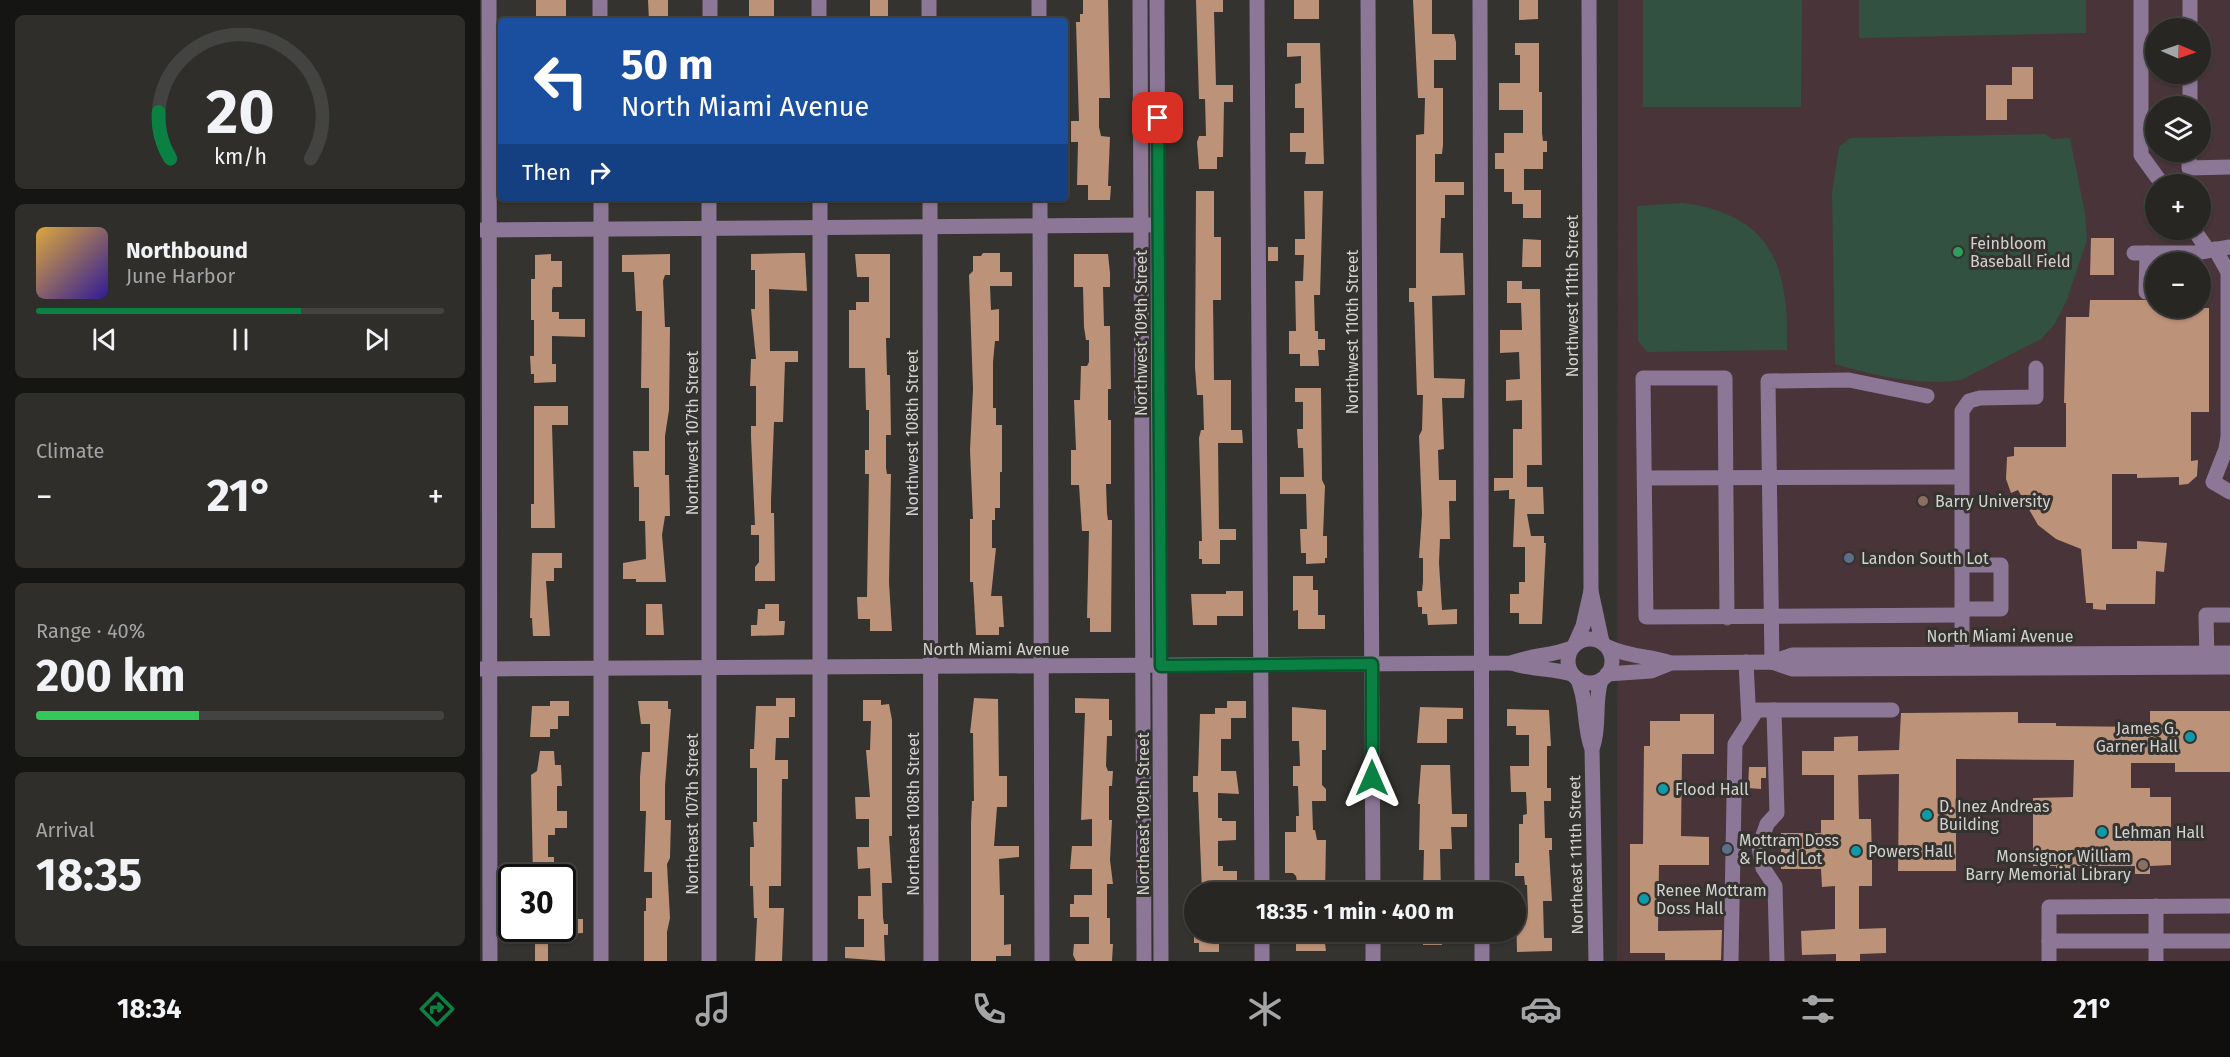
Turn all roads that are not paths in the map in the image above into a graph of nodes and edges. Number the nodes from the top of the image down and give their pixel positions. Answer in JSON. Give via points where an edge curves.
{"nodes":[{"id":1,"x":489,"y":0,"type":"edge"},
{"id":2,"x":600,"y":0,"type":"edge"},
{"id":3,"x":710,"y":0,"type":"edge"},
{"id":4,"x":819,"y":0,"type":"edge"},
{"id":5,"x":929,"y":0,"type":"edge"},
{"id":6,"x":1039,"y":0,"type":"edge"},
{"id":7,"x":1140,"y":0,"type":"edge"},
{"id":8,"x":1157,"y":0,"type":"edge"},
{"id":9,"x":1257,"y":0,"type":"edge"},
{"id":10,"x":1368,"y":0,"type":"edge"},
{"id":11,"x":1480,"y":0,"type":"edge"},
{"id":12,"x":1588,"y":0,"type":"edge"},
{"id":13,"x":2141,"y":0,"type":"edge"},
{"id":14,"x":2190,"y":0,"type":"edge"},
{"id":15,"x":600,"y":18,"type":"edge"},
{"id":16,"x":710,"y":18,"type":"edge"},
{"id":17,"x":819,"y":18,"type":"edge"},
{"id":18,"x":929,"y":18,"type":"edge"},
{"id":19,"x":1039,"y":18,"type":"edge"},
{"id":20,"x":2190,"y":18,"type":"edge"},
{"id":21,"x":1158,"y":75,"type":"junction"},
{"id":22,"x":1141,"y":76,"type":"junction"},
{"id":23,"x":2189,"y":162,"type":"edge"},
{"id":24,"x":2230,"y":167,"type":"edge"},
{"id":25,"x":2155,"y":174,"type":"edge"},
{"id":26,"x":601,"y":201,"type":"edge"},
{"id":27,"x":709,"y":201,"type":"edge"},
{"id":28,"x":820,"y":201,"type":"edge"},
{"id":29,"x":930,"y":201,"type":"edge"},
{"id":30,"x":1040,"y":201,"type":"edge"},
{"id":31,"x":1141,"y":225,"type":"junction"},
{"id":32,"x":1159,"y":225,"type":"junction"},
{"id":33,"x":1040,"y":226,"type":"junction"},
{"id":34,"x":930,"y":227,"type":"junction"},
{"id":35,"x":601,"y":228,"type":"junction"},
{"id":36,"x":709,"y":228,"type":"junction"},
{"id":37,"x":820,"y":228,"type":"junction"},
{"id":38,"x":484,"y":230,"type":"edge"},
{"id":39,"x":2218,"y":249,"type":"edge"},
{"id":40,"x":2160,"y":252,"type":"edge"},
{"id":41,"x":2145,"y":253,"type":"edge"},
{"id":42,"x":2145,"y":286,"type":"edge"},
{"id":43,"x":2036,"y":368,"type":"dead end"},
{"id":44,"x":1142,"y":376,"type":"junction"},
{"id":45,"x":1159,"y":376,"type":"junction"},
{"id":46,"x":1926,"y":396,"type":"dead end"},
{"id":47,"x":1961,"y":477,"type":"junction"},
{"id":48,"x":1645,"y":478,"type":"junction"},
{"id":49,"x":1726,"y":478,"type":"junction"},
{"id":50,"x":1770,"y":478,"type":"junction"},
{"id":51,"x":2230,"y":492,"type":"edge"},
{"id":52,"x":1142,"y":520,"type":"junction"},
{"id":53,"x":1160,"y":520,"type":"junction"},
{"id":54,"x":1961,"y":565,"type":"junction"},
{"id":55,"x":1591,"y":591,"type":"junction"},
{"id":56,"x":1962,"y":612,"type":"junction"},
{"id":57,"x":2230,"y":615,"type":"edge"},
{"id":58,"x":1727,"y":618,"type":"junction"},
{"id":59,"x":1772,"y":618,"type":"junction"},
{"id":60,"x":1605,"y":645,"type":"junction"},
{"id":61,"x":1574,"y":646,"type":"junction"},
{"id":62,"x":2230,"y":653,"type":"edge"},
{"id":63,"x":2207,"y":660,"type":"junction"},
{"id":64,"x":1962,"y":661,"type":"junction"},
{"id":65,"x":1746,"y":662,"type":"junction"},
{"id":66,"x":1772,"y":662,"type":"junction"},
{"id":67,"x":1481,"y":663,"type":"junction"},
{"id":68,"x":1511,"y":663,"type":"junction"},
{"id":69,"x":1671,"y":663,"type":"junction"},
{"id":70,"x":1372,"y":664,"type":"junction"},
{"id":71,"x":1261,"y":665,"type":"junction"},
{"id":72,"x":1041,"y":666,"type":"junction"},
{"id":73,"x":1142,"y":666,"type":"junction"},
{"id":74,"x":1161,"y":666,"type":"junction"},
{"id":75,"x":821,"y":667,"type":"junction"},
{"id":76,"x":931,"y":667,"type":"junction"},
{"id":77,"x":2230,"y":667,"type":"edge"},
{"id":78,"x":711,"y":668,"type":"junction"},
{"id":79,"x":485,"y":669,"type":"edge"},
{"id":80,"x":600,"y":669,"type":"junction"},
{"id":81,"x":1575,"y":677,"type":"junction"},
{"id":82,"x":1604,"y":677,"type":"junction"},
{"id":83,"x":1774,"y":710,"type":"junction"},
{"id":84,"x":1892,"y":710,"type":"dead end"},
{"id":85,"x":1749,"y":722,"type":"junction"},
{"id":86,"x":1592,"y":749,"type":"junction"},
{"id":87,"x":1143,"y":843,"type":"junction"},
{"id":88,"x":1161,"y":843,"type":"junction"},
{"id":89,"x":1262,"y":882,"type":"edge"},
{"id":90,"x":1373,"y":882,"type":"edge"},
{"id":91,"x":1482,"y":882,"type":"edge"},
{"id":92,"x":2156,"y":906,"type":"junction"},
{"id":93,"x":2230,"y":906,"type":"edge"},
{"id":94,"x":2049,"y":941,"type":"junction"},
{"id":95,"x":2156,"y":941,"type":"junction"},
{"id":96,"x":2230,"y":941,"type":"edge"},
{"id":97,"x":1262,"y":942,"type":"edge"},
{"id":98,"x":1373,"y":942,"type":"edge"},
{"id":99,"x":1482,"y":942,"type":"edge"},
{"id":100,"x":1144,"y":958,"type":"edge"},
{"id":101,"x":1161,"y":958,"type":"edge"},
{"id":102,"x":490,"y":961,"type":"edge"},
{"id":103,"x":601,"y":961,"type":"edge"},
{"id":104,"x":709,"y":961,"type":"edge"},
{"id":105,"x":820,"y":961,"type":"edge"},
{"id":106,"x":931,"y":961,"type":"edge"},
{"id":107,"x":1042,"y":961,"type":"edge"},
{"id":108,"x":1262,"y":961,"type":"edge"},
{"id":109,"x":1373,"y":961,"type":"edge"},
{"id":110,"x":1482,"y":961,"type":"edge"},
{"id":111,"x":1596,"y":961,"type":"edge"},
{"id":112,"x":1731,"y":961,"type":"edge"},
{"id":113,"x":1777,"y":961,"type":"edge"},
{"id":114,"x":2049,"y":961,"type":"edge"},
{"id":115,"x":2156,"y":961,"type":"edge"}],
"edges":[{"from":1,"to":38,"type":"street"},
{"from":2,"to":15,"type":"street"},
{"from":3,"to":16,"type":"street"},
{"from":4,"to":17,"type":"street"},
{"from":5,"to":18,"type":"street"},
{"from":6,"to":19,"type":"street"},
{"from":7,"to":22,"type":"street","name":"Northwest 109th Street"},
{"from":8,"to":21,"type":"street","name":"Northwest 109th Street"},
{"from":9,"to":71,"type":"street"},
{"from":10,"to":70,"type":"street","name":"Northwest 110th Street"},
{"from":11,"to":67,"type":"street"},
{"from":12,"to":55,"type":"street","name":"Northwest 111th Street"},
{"from":13,"to":25,"type":"street","via":[[2141,155]]},
{"from":14,"to":20,"type":"street"},
{"from":21,"to":22,"type":"street"},
{"from":21,"to":32,"type":"street","name":"Northwest 109th Street"},
{"from":22,"to":31,"type":"street","name":"Northwest 109th Street"},
{"from":23,"to":24,"type":"street","via":[[2189,168]]},
{"from":26,"to":35,"type":"street"},
{"from":27,"to":36,"type":"street","name":"Northwest 107th Street"},
{"from":28,"to":37,"type":"street"},
{"from":29,"to":34,"type":"street","name":"Northwest 108th Street"},
{"from":30,"to":33,"type":"street"},
{"from":31,"to":32,"type":"street"},
{"from":31,"to":33,"type":"street"},
{"from":31,"to":44,"type":"street","name":"Northwest 109th Street"},
{"from":32,"to":45,"type":"street","name":"Northwest 109th Street"},
{"from":33,"to":34,"type":"street"},
{"from":33,"to":72,"type":"street"},
{"from":34,"to":37,"type":"street"},
{"from":34,"to":76,"type":"street","name":"Northwest 108th Street"},
{"from":35,"to":36,"type":"street"},
{"from":35,"to":38,"type":"street"},
{"from":35,"to":80,"type":"street"},
{"from":36,"to":37,"type":"street"},
{"from":36,"to":78,"type":"street","name":"Northwest 107th Street"},
{"from":37,"to":75,"type":"street"},
{"from":38,"to":79,"type":"street"},
{"from":39,"to":40,"type":"street"},
{"from":39,"to":51,"type":"street","via":[[2228,272],[2228,437],[2213,482]]},
{"from":41,"to":42,"type":"street","via":[[2140,253]]},
{"from":43,"to":47,"type":"street","via":[[2036,397],[1980,398],[1969,401],[1962,411]]},
{"from":44,"to":45,"type":"street"},
{"from":44,"to":52,"type":"street","name":"Northwest 109th Street"},
{"from":45,"to":53,"type":"street","name":"Northwest 109th Street"},
{"from":46,"to":50,"type":"street","via":[[1849,380],[1768,381]]},
{"from":47,"to":50,"type":"street"},
{"from":47,"to":54,"type":"street"},
{"from":48,"to":49,"type":"street"},
{"from":48,"to":49,"type":"street","via":[[1643,378],[1725,378]]},
{"from":48,"to":58,"type":"street","via":[[1646,617]]},
{"from":49,"to":50,"type":"street"},
{"from":49,"to":58,"type":"street"},
{"from":50,"to":59,"type":"street"},
{"from":52,"to":53,"type":"street"},
{"from":52,"to":73,"type":"street","name":"Northwest 109th Street"},
{"from":53,"to":74,"type":"street","name":"Northwest 109th Street"},
{"from":54,"to":56,"type":"street"},
{"from":54,"to":56,"type":"street","via":[[2001,565],[2001,609]]},
{"from":55,"to":60,"type":"street","name":"Northwest 111th Street"},
{"from":55,"to":61,"type":"street","name":"Northwest 111th Street"},
{"from":56,"to":59,"type":"street"},
{"from":56,"to":64,"type":"street"},
{"from":57,"to":63,"type":"street","via":[[2206,615]]},
{"from":58,"to":59,"type":"street"},
{"from":59,"to":66,"type":"street"},
{"from":60,"to":61,"type":"street","via":[[1586,639]]},
{"from":60,"to":69,"type":"street","name":"North Miami Avenue","via":[[1630,656],[1652,656]]},
{"from":60,"to":82,"type":"street","via":[[1612,658]]},
{"from":61,"to":68,"type":"street","name":"North Miami Avenue","via":[[1553,655],[1530,656]]},
{"from":61,"to":81,"type":"street","via":[[1568,661]]},
{"from":62,"to":63,"type":"street","name":"North Miami Avenue"},
{"from":63,"to":64,"type":"street","name":"North Miami Avenue"},
{"from":63,"to":77,"type":"street","name":"North Miami Avenue"},
{"from":64,"to":66,"type":"street","name":"North Miami Avenue","via":[[1792,669]]},
{"from":65,"to":66,"type":"street","name":"North Miami Avenue"},
{"from":65,"to":69,"type":"street","name":"North Miami Avenue"},
{"from":65,"to":85,"type":"street"},
{"from":67,"to":68,"type":"street","name":"North Miami Avenue"},
{"from":67,"to":70,"type":"street","name":"North Miami Avenue"},
{"from":67,"to":91,"type":"street"},
{"from":68,"to":81,"type":"street","name":"North Miami Avenue"},
{"from":69,"to":82,"type":"street","name":"North Miami Avenue"},
{"from":70,"to":71,"type":"street","name":"North Miami Avenue"},
{"from":70,"to":90,"type":"street","name":"Northwest 110th Street"},
{"from":71,"to":74,"type":"street","name":"North Miami Avenue"},
{"from":71,"to":89,"type":"street"},
{"from":72,"to":73,"type":"street","name":"North Miami Avenue"},
{"from":72,"to":76,"type":"street","name":"North Miami Avenue"},
{"from":72,"to":107,"type":"street"},
{"from":73,"to":74,"type":"street","name":"North Miami Avenue"},
{"from":73,"to":87,"type":"street","name":"Northeast 109th Street"},
{"from":74,"to":88,"type":"street","name":"Northeast 109th Street"},
{"from":75,"to":76,"type":"street","name":"North Miami Avenue"},
{"from":75,"to":78,"type":"street","name":"North Miami Avenue"},
{"from":75,"to":105,"type":"street"},
{"from":76,"to":106,"type":"street","name":"Northeast 108th Street"},
{"from":78,"to":80,"type":"street","name":"North Miami Avenue"},
{"from":78,"to":104,"type":"street","name":"Northeast 107th Street"},
{"from":79,"to":80,"type":"street","name":"North Miami Avenue"},
{"from":79,"to":102,"type":"street"},
{"from":80,"to":103,"type":"street"},
{"from":81,"to":82,"type":"street","via":[[1589,683]]},
{"from":81,"to":86,"type":"street","name":"Northeast 111th Street","via":[[1585,697],[1586,734]]},
{"from":82,"to":86,"type":"street","name":"Northeast 111th Street","via":[[1597,696]]},
{"from":83,"to":84,"type":"street"},
{"from":83,"to":85,"type":"street","via":[[1757,710]]},
{"from":83,"to":113,"type":"street","via":[[1777,813],[1767,825],[1759,847],[1763,868],[1776,886]]},
{"from":85,"to":112,"type":"street","via":[[1735,744]]},
{"from":86,"to":111,"type":"street","name":"Northeast 111th Street"},
{"from":87,"to":88,"type":"street"},
{"from":87,"to":100,"type":"street","name":"Northeast 109th Street"},
{"from":88,"to":101,"type":"street","name":"Northeast 109th Street"},
{"from":92,"to":93,"type":"street"},
{"from":92,"to":94,"type":"street","via":[[2049,907]]},
{"from":92,"to":95,"type":"street"},
{"from":94,"to":95,"type":"street"},
{"from":94,"to":114,"type":"street"},
{"from":95,"to":96,"type":"street"},
{"from":95,"to":115,"type":"street"},
{"from":97,"to":108,"type":"street"},
{"from":98,"to":109,"type":"street"},
{"from":99,"to":110,"type":"street"},
{"from":100,"to":101,"type":"street"}]}
